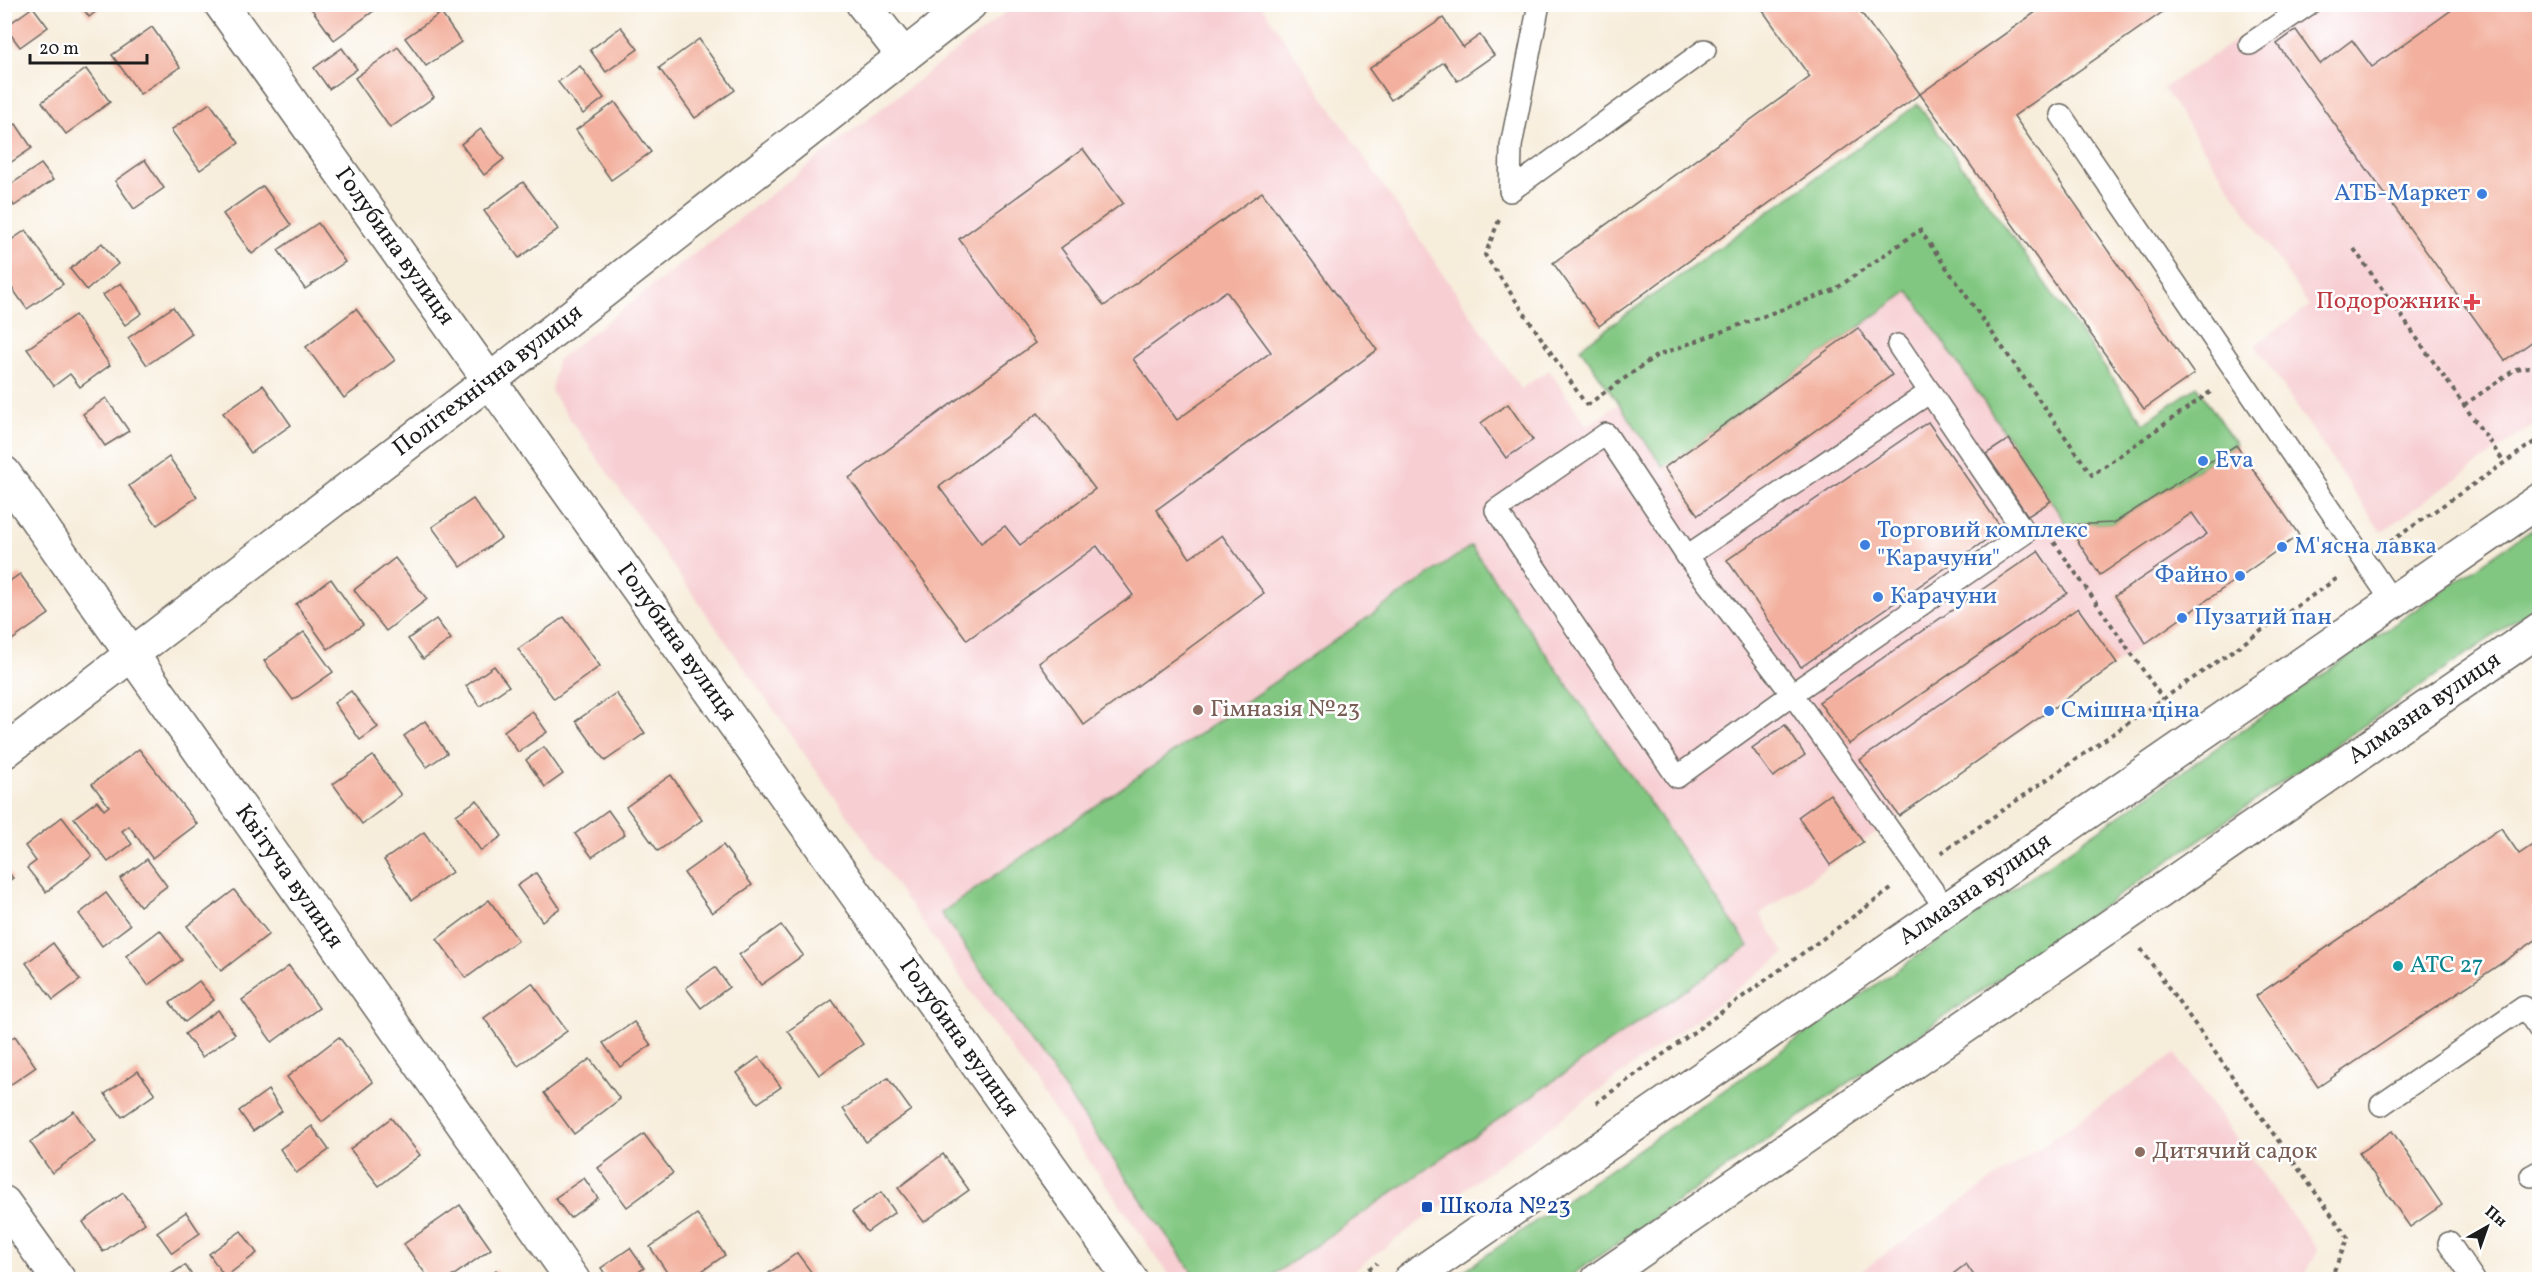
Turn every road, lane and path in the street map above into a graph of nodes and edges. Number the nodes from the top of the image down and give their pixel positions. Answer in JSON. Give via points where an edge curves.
{"nodes":[{"id":1,"x":221,"y":4,"type":"edge"},
{"id":2,"x":863,"y":4,"type":"edge"},
{"id":3,"x":970,"y":4,"type":"edge"},
{"id":4,"x":1539,"y":4,"type":"edge"},
{"id":5,"x":2309,"y":4,"type":"edge"},
{"id":6,"x":2250,"y":44,"type":"dead end"},
{"id":7,"x":1705,"y":50,"type":"dead end"},
{"id":8,"x":904,"y":56,"type":"junction"},
{"id":9,"x":2061,"y":115,"type":"dead end"},
{"id":10,"x":1510,"y":190,"type":"junction"},
{"id":11,"x":2354,"y":249,"type":"dead end"},
{"id":12,"x":1898,"y":345,"type":"dead end"},
{"id":13,"x":2540,"y":365,"type":"edge"},
{"id":14,"x":489,"y":381,"type":"junction"},
{"id":15,"x":1930,"y":392,"type":"junction"},
{"id":16,"x":2464,"y":405,"type":"junction"},
{"id":17,"x":1606,"y":434,"type":"junction"},
{"id":18,"x":2504,"y":462,"type":"dead end"},
{"id":19,"x":4,"y":473,"type":"edge"},
{"id":20,"x":2540,"y":500,"type":"edge"},
{"id":21,"x":2025,"y":533,"type":"junction"},
{"id":22,"x":1687,"y":556,"type":"junction"},
{"id":23,"x":2392,"y":602,"type":"junction"},
{"id":24,"x":2540,"y":629,"type":"edge"},
{"id":25,"x":132,"y":654,"type":"junction"},
{"id":26,"x":1792,"y":694,"type":"junction"},
{"id":27,"x":2163,"y":699,"type":"dead end"},
{"id":28,"x":4,"y":752,"type":"edge"},
{"id":29,"x":1946,"y":909,"type":"junction"},
{"id":30,"x":2141,"y":949,"type":"dead end"},
{"id":31,"x":2540,"y":1030,"type":"edge"},
{"id":32,"x":2381,"y":1104,"type":"dead end"},
{"id":33,"x":4,"y":1203,"type":"edge"},
{"id":34,"x":2449,"y":1243,"type":"dead end"},
{"id":35,"x":59,"y":1280,"type":"edge"},
{"id":36,"x":573,"y":1280,"type":"edge"},
{"id":37,"x":1131,"y":1280,"type":"edge"},
{"id":38,"x":1410,"y":1280,"type":"edge"},
{"id":39,"x":1598,"y":1280,"type":"edge"},
{"id":40,"x":2330,"y":1280,"type":"edge"},
{"id":41,"x":2474,"y":1280,"type":"edge"}],
"edges":[{"from":1,"to":14,"type":"street","name":"Голубина вулиця"},
{"from":2,"to":8,"type":"street"},
{"from":3,"to":8,"type":"street","name":"Політехнічна вулиця"},
{"from":4,"to":10,"type":"lane","via":[[1511,146]]},
{"from":5,"to":6,"type":"lane"},
{"from":7,"to":10,"type":"lane"},
{"from":8,"to":14,"type":"street","name":"Політехнічна вулиця"},
{"from":9,"to":23,"type":"lane"},
{"from":10,"to":17,"type":"path","via":[[1485,255]]},
{"from":11,"to":16,"type":"path"},
{"from":12,"to":15,"type":"lane"},
{"from":13,"to":16,"type":"path","via":[[2516,369]]},
{"from":14,"to":25,"type":"street","name":"Політехнічна вулиця"},
{"from":14,"to":37,"type":"street","name":"Голубина вулиця"},
{"from":15,"to":21,"type":"lane"},
{"from":15,"to":22,"type":"lane"},
{"from":16,"to":18,"type":"path"},
{"from":17,"to":22,"type":"lane"},
{"from":17,"to":26,"type":"lane","via":[[1496,510],[1677,777]]},
{"from":19,"to":25,"type":"street","name":"Квітуча вулиця"},
{"from":20,"to":23,"type":"street","name":"Алмазна вулиця"},
{"from":21,"to":26,"type":"lane"},
{"from":21,"to":27,"type":"path","via":[[2052,538]]},
{"from":22,"to":26,"type":"lane"},
{"from":23,"to":29,"type":"street","name":"Алмазна вулиця"},
{"from":24,"to":39,"type":"street","name":"Алмазна вулиця"},
{"from":25,"to":28,"type":"street","name":"Політехнічна вулиця"},
{"from":25,"to":36,"type":"street","name":"Квітуча вулиця"},
{"from":26,"to":29,"type":"lane"},
{"from":29,"to":38,"type":"street","name":"Алмазна вулиця"},
{"from":30,"to":40,"type":"path","via":[[2348,1238]]},
{"from":31,"to":32,"type":"lane","via":[[2524,1007]]},
{"from":33,"to":35,"type":"street"},
{"from":34,"to":41,"type":"lane"}]}
